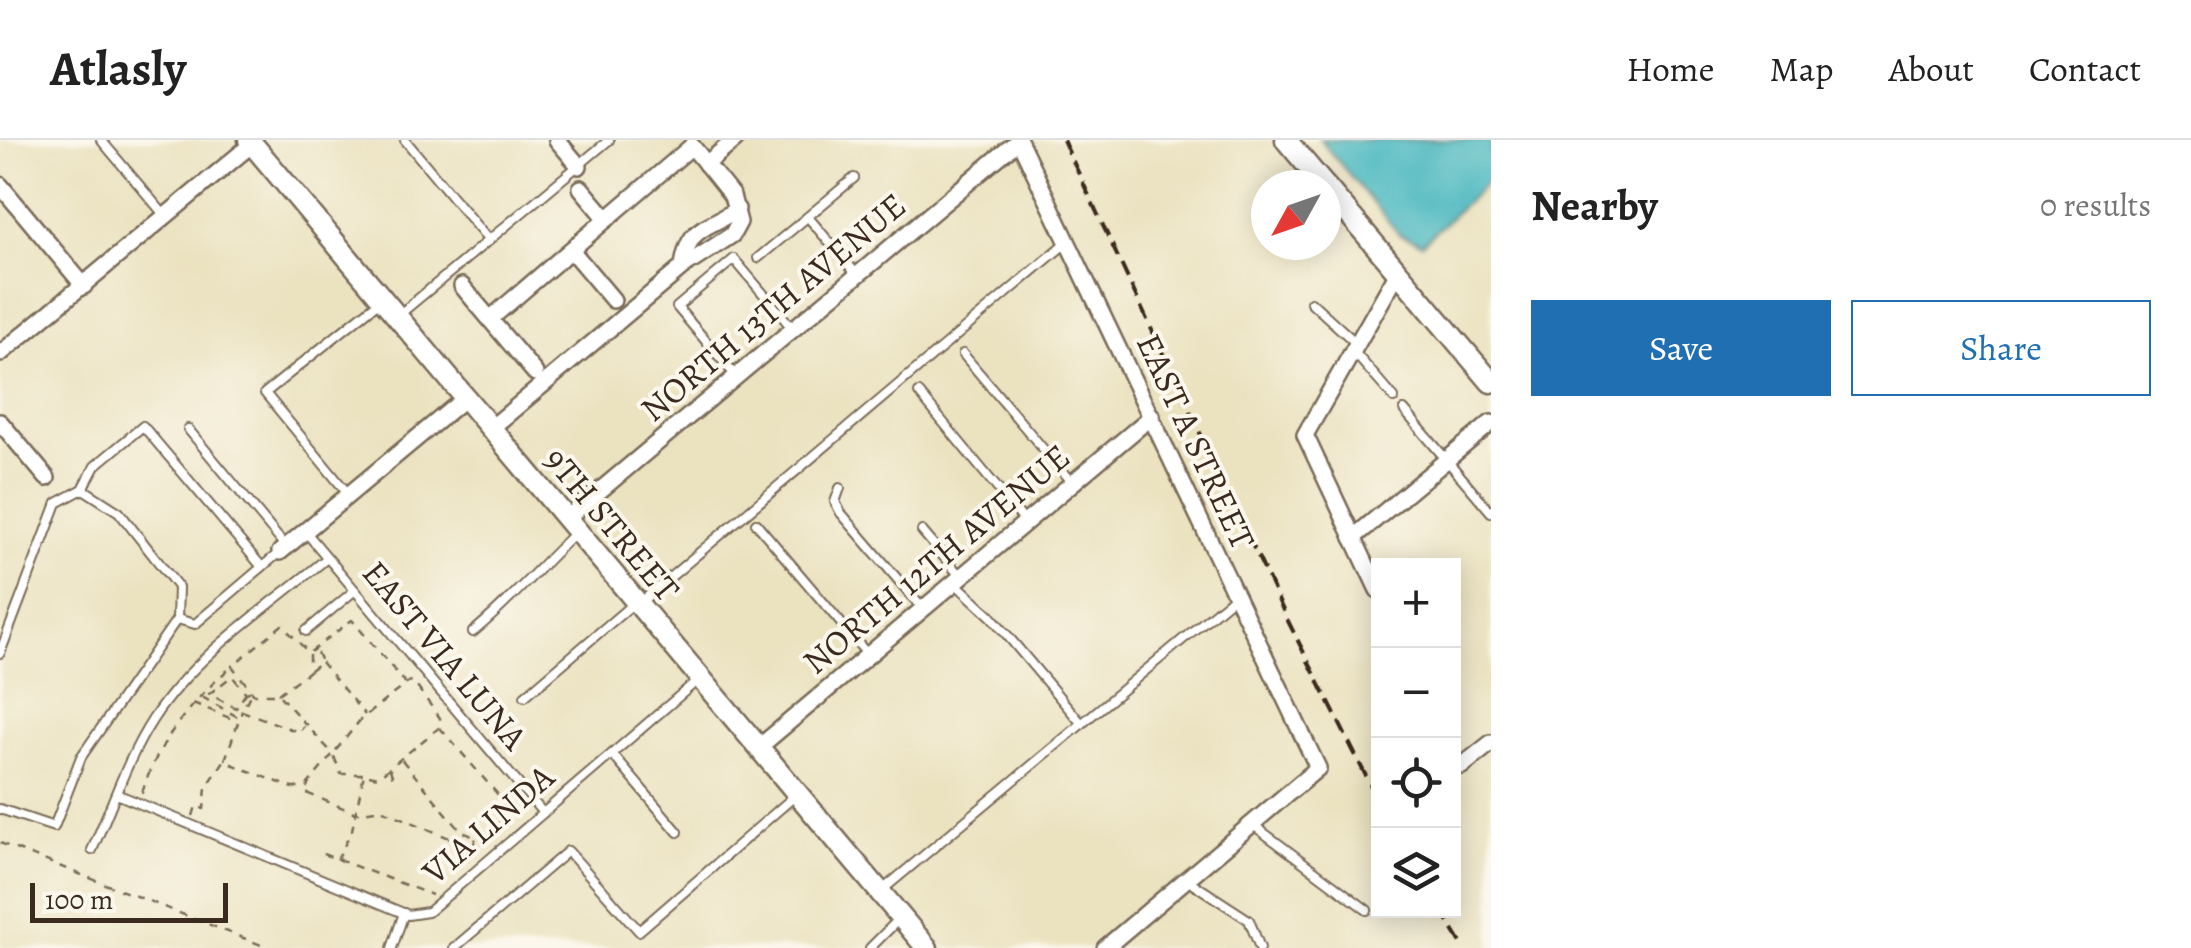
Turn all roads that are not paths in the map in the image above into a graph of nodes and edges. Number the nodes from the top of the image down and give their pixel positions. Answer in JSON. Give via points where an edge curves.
{"nodes":[{"id":1,"x":101,"y":140,"type":"edge"},
{"id":2,"x":405,"y":140,"type":"edge"},
{"id":3,"x":558,"y":140,"type":"edge"},
{"id":4,"x":610,"y":140,"type":"edge"},
{"id":5,"x":735,"y":140,"type":"edge"},
{"id":6,"x":1019,"y":140,"type":"edge"},
{"id":7,"x":1286,"y":140,"type":"edge"},
{"id":8,"x":251,"y":142,"type":"edge"},
{"id":9,"x":706,"y":164,"type":"junction"},
{"id":10,"x":579,"y":166,"type":"junction"},
{"id":11,"x":1311,"y":170,"type":"edge"},
{"id":12,"x":854,"y":178,"type":"dead end"},
{"id":13,"x":0,"y":185,"type":"edge"},
{"id":14,"x":582,"y":188,"type":"dead end"},
{"id":15,"x":1341,"y":205,"type":"edge"},
{"id":16,"x":736,"y":210,"type":"junction"},
{"id":17,"x":166,"y":217,"type":"junction"},
{"id":18,"x":808,"y":217,"type":"junction"},
{"id":19,"x":607,"y":219,"type":"junction"},
{"id":20,"x":710,"y":227,"type":"junction"},
{"id":21,"x":489,"y":240,"type":"junction"},
{"id":22,"x":1068,"y":242,"type":"junction"},
{"id":23,"x":719,"y":246,"type":"junction"},
{"id":24,"x":571,"y":250,"type":"junction"},
{"id":25,"x":758,"y":258,"type":"dead end"},
{"id":26,"x":683,"y":267,"type":"junction"},
{"id":27,"x":1398,"y":272,"type":"junction"},
{"id":28,"x":858,"y":276,"type":"junction"},
{"id":29,"x":84,"y":286,"type":"junction"},
{"id":30,"x":462,"y":286,"type":"dead end"},
{"id":31,"x":382,"y":299,"type":"junction"},
{"id":32,"x":613,"y":300,"type":"dead end"},
{"id":33,"x":1312,"y":302,"type":"dead end"},
{"id":34,"x":397,"y":317,"type":"junction"},
{"id":35,"x":490,"y":319,"type":"junction"},
{"id":36,"x":793,"y":329,"type":"junction"},
{"id":37,"x":1355,"y":347,"type":"junction"},
{"id":38,"x":0,"y":354,"type":"edge"},
{"id":39,"x":963,"y":354,"type":"dead end"},
{"id":40,"x":535,"y":373,"type":"dead end"},
{"id":41,"x":736,"y":377,"type":"junction"},
{"id":42,"x":1491,"y":382,"type":"edge"},
{"id":43,"x":918,"y":393,"type":"dead end"},
{"id":44,"x":464,"y":398,"type":"junction"},
{"id":45,"x":1394,"y":398,"type":"dead end"},
{"id":46,"x":1404,"y":410,"type":"dead end"},
{"id":47,"x":1152,"y":416,"type":"junction"},
{"id":48,"x":1491,"y":423,"type":"edge"},
{"id":49,"x":188,"y":429,"type":"dead end"},
{"id":50,"x":490,"y":429,"type":"junction"},
{"id":51,"x":3,"y":432,"type":"edge"},
{"id":52,"x":1447,"y":460,"type":"junction"},
{"id":53,"x":47,"y":478,"type":"dead end"},
{"id":54,"x":1072,"y":484,"type":"junction"},
{"id":55,"x":840,"y":488,"type":"dead end"},
{"id":56,"x":83,"y":489,"type":"junction"},
{"id":57,"x":350,"y":495,"type":"junction"},
{"id":58,"x":1491,"y":512,"type":"edge"},
{"id":59,"x":756,"y":523,"type":"dead end"},
{"id":60,"x":1026,"y":523,"type":"junction"},
{"id":61,"x":571,"y":526,"type":"junction"},
{"id":62,"x":922,"y":531,"type":"dead end"},
{"id":63,"x":305,"y":532,"type":"junction"},
{"id":64,"x":1354,"y":538,"type":"junction"},
{"id":65,"x":283,"y":550,"type":"junction"},
{"id":66,"x":327,"y":558,"type":"junction"},
{"id":67,"x":262,"y":566,"type":"junction"},
{"id":68,"x":1371,"y":575,"type":"edge"},
{"id":69,"x":958,"y":580,"type":"junction"},
{"id":70,"x":354,"y":592,"type":"junction"},
{"id":71,"x":1236,"y":595,"type":"junction"},
{"id":72,"x":636,"y":603,"type":"junction"},
{"id":73,"x":923,"y":609,"type":"junction"},
{"id":74,"x":176,"y":619,"type":"junction"},
{"id":75,"x":306,"y":631,"type":"dead end"},
{"id":76,"x":473,"y":632,"type":"dead end"},
{"id":77,"x":0,"y":653,"type":"edge"},
{"id":78,"x":868,"y":655,"type":"junction"},
{"id":79,"x":700,"y":678,"type":"junction"},
{"id":80,"x":525,"y":696,"type":"dead end"},
{"id":81,"x":1082,"y":724,"type":"junction"},
{"id":82,"x":1491,"y":742,"type":"edge"},
{"id":83,"x":758,"y":748,"type":"junction"},
{"id":84,"x":612,"y":754,"type":"junction"},
{"id":85,"x":1462,"y":766,"type":"dead end"},
{"id":86,"x":797,"y":794,"type":"junction"},
{"id":87,"x":119,"y":795,"type":"junction"},
{"id":88,"x":0,"y":808,"type":"edge"},
{"id":89,"x":543,"y":813,"type":"junction"},
{"id":90,"x":1252,"y":824,"type":"junction"},
{"id":91,"x":678,"y":832,"type":"dead end"},
{"id":92,"x":92,"y":850,"type":"dead end"},
{"id":93,"x":1186,"y":879,"type":"junction"},
{"id":94,"x":880,"y":892,"type":"junction"},
{"id":95,"x":1367,"y":910,"type":"dead end"},
{"id":96,"x":404,"y":914,"type":"junction"},
{"id":97,"x":901,"y":917,"type":"junction"},
{"id":98,"x":392,"y":948,"type":"edge"},
{"id":99,"x":454,"y":948,"type":"edge"},
{"id":100,"x":870,"y":948,"type":"edge"},
{"id":101,"x":927,"y":948,"type":"edge"},
{"id":102,"x":1104,"y":948,"type":"edge"},
{"id":103,"x":1260,"y":948,"type":"edge"}],
"edges":[{"from":1,"to":17,"type":"lane"},
{"from":2,"to":21,"type":"lane"},
{"from":3,"to":10,"type":"street"},
{"from":4,"to":10,"type":"lane"},
{"from":5,"to":9,"type":"street"},
{"from":6,"to":22,"type":"street","name":"EAST A STREET"},
{"from":6,"to":28,"type":"street","name":"NORTH 13TH AVENUE"},
{"from":7,"to":11,"type":"street"},
{"from":8,"to":17,"type":"street"},
{"from":8,"to":31,"type":"street","name":"9TH STREET"},
{"from":9,"to":16,"type":"street"},
{"from":9,"to":19,"type":"street","via":[[692,146]]},
{"from":10,"to":21,"type":"lane"},
{"from":12,"to":18,"type":"lane"},
{"from":13,"to":29,"type":"street"},
{"from":14,"to":19,"type":"street"},
{"from":15,"to":27,"type":"street"},
{"from":16,"to":20,"type":"street"},
{"from":16,"to":23,"type":"street","via":[[738,222]]},
{"from":17,"to":29,"type":"street"},
{"from":18,"to":25,"type":"lane"},
{"from":18,"to":28,"type":"lane"},
{"from":19,"to":24,"type":"street"},
{"from":20,"to":23,"type":"street"},
{"from":20,"to":26,"type":"street","via":[[686,242]]},
{"from":21,"to":34,"type":"lane"},
{"from":22,"to":47,"type":"street","name":"EAST A STREET"},
{"from":22,"to":72,"type":"lane"},
{"from":23,"to":26,"type":"street"},
{"from":24,"to":32,"type":"street"},
{"from":24,"to":35,"type":"street"},
{"from":26,"to":50,"type":"street"},
{"from":27,"to":37,"type":"street"},
{"from":27,"to":42,"type":"street"},
{"from":28,"to":36,"type":"street","name":"NORTH 13TH AVENUE"},
{"from":29,"to":38,"type":"street"},
{"from":30,"to":35,"type":"street"},
{"from":31,"to":34,"type":"street","name":"9TH STREET"},
{"from":31,"to":57,"type":"lane","via":[[266,393]]},
{"from":33,"to":37,"type":"lane"},
{"from":34,"to":44,"type":"street","name":"9TH STREET"},
{"from":35,"to":40,"type":"street"},
{"from":36,"to":41,"type":"street","name":"NORTH 13TH AVENUE"},
{"from":36,"to":41,"type":"lane","via":[[734,259],[678,306]]},
{"from":37,"to":45,"type":"lane"},
{"from":37,"to":64,"type":"street","via":[[1306,435]]},
{"from":39,"to":54,"type":"lane"},
{"from":41,"to":61,"type":"street","name":"NORTH 13TH AVENUE"},
{"from":43,"to":60,"type":"lane"},
{"from":44,"to":50,"type":"street","name":"9TH STREET"},
{"from":44,"to":57,"type":"street"},
{"from":46,"to":52,"type":"lane"},
{"from":47,"to":54,"type":"street","name":"NORTH 12TH AVENUE"},
{"from":47,"to":71,"type":"street","name":"EAST A STREET"},
{"from":48,"to":52,"type":"street"},
{"from":49,"to":65,"type":"lane"},
{"from":50,"to":61,"type":"street","name":"9TH STREET"},
{"from":51,"to":53,"type":"street"},
{"from":52,"to":58,"type":"lane"},
{"from":52,"to":64,"type":"street"},
{"from":54,"to":60,"type":"street","name":"NORTH 12TH AVENUE"},
{"from":55,"to":73,"type":"lane","via":[[835,502],[841,513]]},
{"from":56,"to":67,"type":"lane","via":[[95,466],[143,426]]},
{"from":56,"to":74,"type":"lane","via":[[119,512],[178,587]]},
{"from":56,"to":77,"type":"lane","via":[[57,503]]},
{"from":57,"to":63,"type":"street"},
{"from":59,"to":78,"type":"lane"},
{"from":60,"to":69,"type":"street","name":"NORTH 12TH AVENUE"},
{"from":61,"to":72,"type":"street","name":"9TH STREET"},
{"from":61,"to":76,"type":"lane","via":[[524,590]]},
{"from":62,"to":69,"type":"lane"},
{"from":63,"to":65,"type":"street"},
{"from":63,"to":66,"type":"lane","name":"EAST VIA LUNA"},
{"from":64,"to":68,"type":"street"},
{"from":65,"to":67,"type":"lane"},
{"from":66,"to":70,"type":"lane","name":"EAST VIA LUNA"},
{"from":66,"to":87,"type":"lane","via":[[190,674],[154,717]]},
{"from":67,"to":74,"type":"lane","via":[[195,624]]},
{"from":69,"to":73,"type":"street","name":"NORTH 12TH AVENUE"},
{"from":69,"to":81,"type":"lane"},
{"from":70,"to":75,"type":"lane"},
{"from":70,"to":89,"type":"lane","name":"EAST VIA LUNA"},
{"from":71,"to":81,"type":"lane"},
{"from":71,"to":90,"type":"street","name":"EAST A STREET","via":[[1318,768]]},
{"from":72,"to":79,"type":"street","name":"9TH STREET"},
{"from":72,"to":80,"type":"lane"},
{"from":73,"to":78,"type":"street","name":"NORTH 12TH AVENUE"},
{"from":74,"to":88,"type":"lane","via":[[81,758],[54,826]]},
{"from":78,"to":83,"type":"street","name":"NORTH 12TH AVENUE"},
{"from":79,"to":83,"type":"street","name":"9TH STREET"},
{"from":79,"to":84,"type":"lane","name":"VIA LINDA"},
{"from":81,"to":94,"type":"lane"},
{"from":82,"to":85,"type":"street"},
{"from":83,"to":86,"type":"street","name":"9TH STREET"},
{"from":84,"to":89,"type":"lane","name":"VIA LINDA"},
{"from":84,"to":91,"type":"lane"},
{"from":86,"to":94,"type":"street","name":"9TH STREET"},
{"from":86,"to":99,"type":"lane","via":[[639,931],[568,851]]},
{"from":87,"to":92,"type":"lane"},
{"from":87,"to":96,"type":"lane","name":"VIA LINDA"},
{"from":89,"to":96,"type":"lane","name":"VIA LINDA","via":[[428,912]]},
{"from":90,"to":93,"type":"street"},
{"from":90,"to":95,"type":"lane"},
{"from":93,"to":102,"type":"street"},
{"from":93,"to":103,"type":"lane","via":[[1250,920]]},
{"from":94,"to":97,"type":"street","name":"9TH STREET"},
{"from":96,"to":98,"type":"lane"},
{"from":97,"to":100,"type":"lane"},
{"from":97,"to":101,"type":"street","name":"9TH STREET"}]}
